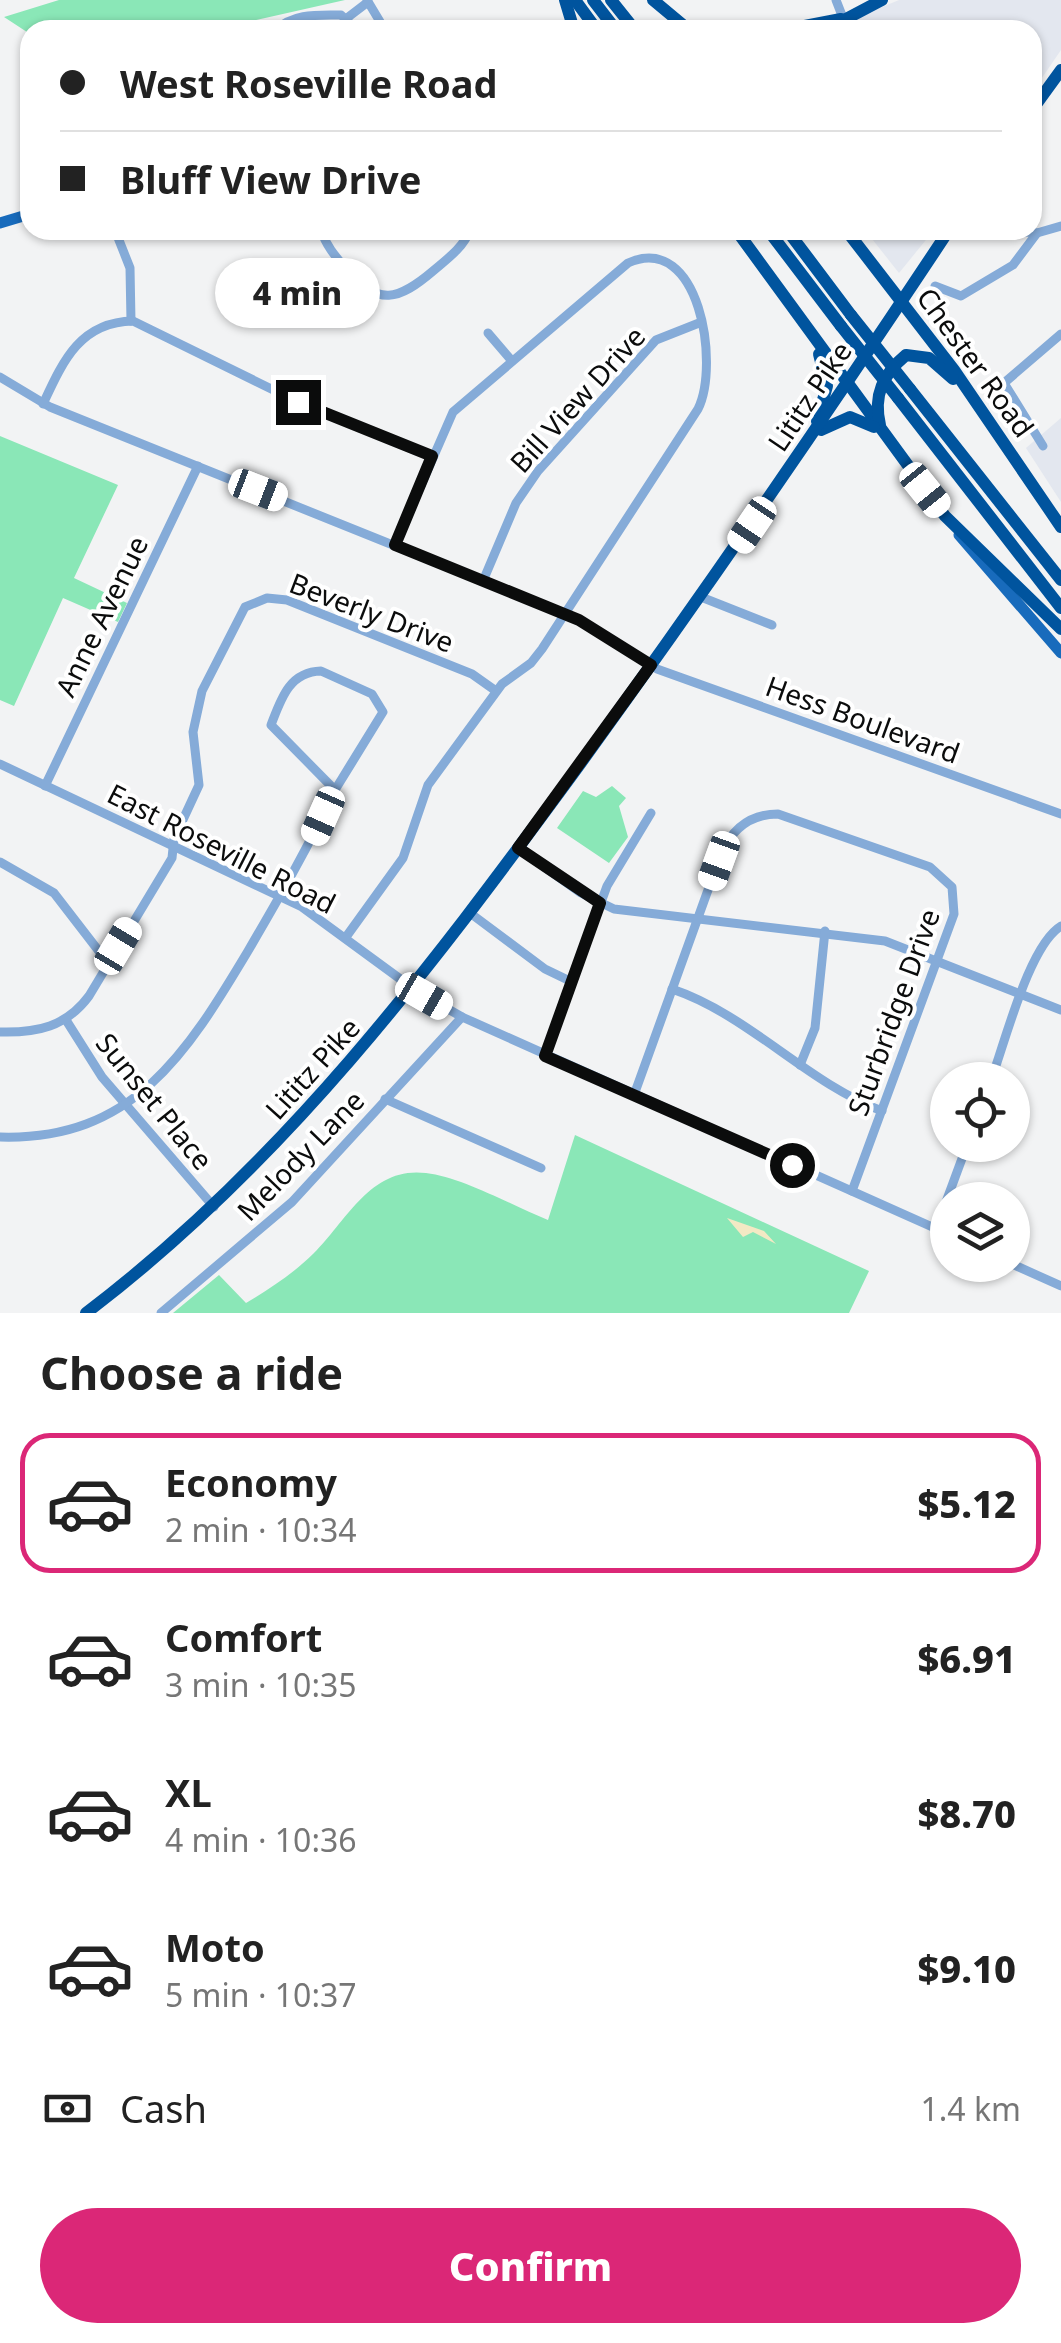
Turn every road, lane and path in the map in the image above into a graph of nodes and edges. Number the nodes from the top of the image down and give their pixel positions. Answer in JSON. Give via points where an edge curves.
{"nodes":[{"id":1,"x":574,"y":0,"type":"edge"},
{"id":2,"x":593,"y":0,"type":"edge"},
{"id":3,"x":611,"y":0,"type":"edge"},
{"id":4,"x":653,"y":0,"type":"edge"},
{"id":5,"x":836,"y":0,"type":"edge"},
{"id":6,"x":882,"y":0,"type":"edge"},
{"id":7,"x":843,"y":18,"type":"junction"},
{"id":8,"x":299,"y":20,"type":"edge"},
{"id":9,"x":330,"y":20,"type":"edge"},
{"id":10,"x":589,"y":20,"type":"edge"},
{"id":11,"x":608,"y":20,"type":"edge"},
{"id":12,"x":627,"y":20,"type":"edge"},
{"id":13,"x":678,"y":20,"type":"edge"},
{"id":14,"x":833,"y":20,"type":"edge"},
{"id":15,"x":840,"y":20,"type":"edge"},
{"id":16,"x":1061,"y":70,"type":"edge"},
{"id":17,"x":1042,"y":96,"type":"edge"},
{"id":18,"x":119,"y":240,"type":"edge"},
{"id":19,"x":326,"y":240,"type":"edge"},
{"id":20,"x":464,"y":240,"type":"edge"},
{"id":21,"x":743,"y":240,"type":"edge"},
{"id":22,"x":776,"y":240,"type":"edge"},
{"id":23,"x":796,"y":240,"type":"edge"},
{"id":24,"x":854,"y":240,"type":"edge"},
{"id":25,"x":943,"y":240,"type":"edge"},
{"id":26,"x":1032,"y":240,"type":"edge"},
{"id":27,"x":936,"y":286,"type":"dead end"},
{"id":28,"x":912,"y":288,"type":"junction"},
{"id":29,"x":901,"y":302,"type":"junction"},
{"id":30,"x":131,"y":321,"type":"junction"},
{"id":31,"x":699,"y":324,"type":"junction"},
{"id":32,"x":806,"y":330,"type":"junction"},
{"id":33,"x":924,"y":331,"type":"junction"},
{"id":34,"x":488,"y":333,"type":"dead end"},
{"id":35,"x":1061,"y":334,"type":"edge"},
{"id":36,"x":512,"y":360,"type":"junction"},
{"id":37,"x":0,"y":377,"type":"edge"},
{"id":38,"x":848,"y":384,"type":"junction"},
{"id":39,"x":974,"y":397,"type":"junction"},
{"id":40,"x":44,"y":404,"type":"junction"},
{"id":41,"x":812,"y":438,"type":"junction"},
{"id":42,"x":887,"y":440,"type":"junction"},
{"id":43,"x":1043,"y":446,"type":"dead end"},
{"id":44,"x":432,"y":456,"type":"junction"},
{"id":45,"x":198,"y":466,"type":"junction"},
{"id":46,"x":945,"y":516,"type":"junction"},
{"id":47,"x":1061,"y":527,"type":"edge"},
{"id":48,"x":395,"y":545,"type":"junction"},
{"id":49,"x":1061,"y":580,"type":"edge"},
{"id":50,"x":484,"y":581,"type":"junction"},
{"id":51,"x":701,"y":598,"type":"junction"},
{"id":52,"x":1061,"y":608,"type":"edge"},
{"id":53,"x":565,"y":614,"type":"junction"},
{"id":54,"x":772,"y":625,"type":"dead end"},
{"id":55,"x":1061,"y":629,"type":"edge"},
{"id":56,"x":1061,"y":653,"type":"edge"},
{"id":57,"x":651,"y":665,"type":"junction"},
{"id":58,"x":496,"y":692,"type":"junction"},
{"id":59,"x":0,"y":764,"type":"edge"},
{"id":60,"x":46,"y":786,"type":"junction"},
{"id":61,"x":335,"y":790,"type":"junction"},
{"id":62,"x":651,"y":813,"type":"dead end"},
{"id":63,"x":1061,"y":814,"type":"edge"},
{"id":64,"x":174,"y":846,"type":"junction"},
{"id":65,"x":518,"y":848,"type":"junction"},
{"id":66,"x":0,"y":862,"type":"edge"},
{"id":67,"x":281,"y":897,"type":"junction"},
{"id":68,"x":600,"y":903,"type":"junction"},
{"id":69,"x":470,"y":913,"type":"junction"},
{"id":70,"x":697,"y":920,"type":"junction"},
{"id":71,"x":1061,"y":926,"type":"edge"},
{"id":72,"x":825,"y":931,"type":"junction"},
{"id":73,"x":346,"y":936,"type":"junction"},
{"id":74,"x":937,"y":961,"type":"junction"},
{"id":75,"x":108,"y":964,"type":"junction"},
{"id":76,"x":572,"y":982,"type":"junction"},
{"id":77,"x":415,"y":987,"type":"junction"},
{"id":78,"x":672,"y":990,"type":"junction"},
{"id":79,"x":1022,"y":996,"type":"junction"},
{"id":80,"x":1061,"y":1010,"type":"edge"},
{"id":81,"x":462,"y":1017,"type":"junction"},
{"id":82,"x":66,"y":1020,"type":"junction"},
{"id":83,"x":0,"y":1032,"type":"edge"},
{"id":84,"x":545,"y":1056,"type":"junction"},
{"id":85,"x":998,"y":1062,"type":"edge"},
{"id":86,"x":800,"y":1065,"type":"junction"},
{"id":87,"x":634,"y":1095,"type":"junction"},
{"id":88,"x":385,"y":1099,"type":"junction"},
{"id":89,"x":126,"y":1105,"type":"junction"},
{"id":90,"x":882,"y":1111,"type":"junction"},
{"id":91,"x":0,"y":1136,"type":"edge"},
{"id":92,"x":541,"y":1168,"type":"dead end"},
{"id":93,"x":852,"y":1192,"type":"junction"},
{"id":94,"x":214,"y":1207,"type":"junction"},
{"id":95,"x":930,"y":1226,"type":"edge"},
{"id":96,"x":1030,"y":1272,"type":"edge"},
{"id":97,"x":1061,"y":1286,"type":"edge"},
{"id":98,"x":86,"y":1313,"type":"edge"},
{"id":99,"x":161,"y":1313,"type":"edge"}],
"edges":[{"from":1,"to":10,"type":"highway"},
{"from":2,"to":11,"type":"highway"},
{"from":3,"to":12,"type":"highway"},
{"from":4,"to":13,"type":"highway"},
{"from":5,"to":7,"type":"street"},
{"from":6,"to":7,"type":"highway"},
{"from":7,"to":14,"type":"highway"},
{"from":7,"to":15,"type":"highway"},
{"from":8,"to":9,"type":"street"},
{"from":16,"to":17,"type":"highway"},
{"from":18,"to":30,"type":"street","via":[[130,268]]},
{"from":19,"to":20,"type":"street","via":[[362,287],[386,296],[412,288]]},
{"from":21,"to":32,"type":"highway"},
{"from":22,"to":52,"type":"highway","bridge":true},
{"from":23,"to":49,"type":"highway","bridge":true},
{"from":24,"to":29,"type":"highway","name":"Chester Road"},
{"from":25,"to":28,"type":"highway","name":"Lititz Pike"},
{"from":26,"to":27,"type":"street","via":[[1013,265],[961,296]]},
{"from":28,"to":29,"type":"highway","name":"Lititz Pike"},
{"from":28,"to":33,"type":"highway"},
{"from":29,"to":33,"type":"highway","name":"Chester Road"},
{"from":29,"to":38,"type":"highway","name":"Lititz Pike"},
{"from":30,"to":40,"type":"street","via":[[83,336]]},
{"from":30,"to":44,"type":"street","via":[[298,402]]},
{"from":31,"to":36,"type":"street","via":[[680,269],[641,258],[622,266]]},
{"from":31,"to":50,"type":"street","name":"Bill View Drive","via":[[656,340],[538,470]]},
{"from":31,"to":53,"type":"street","via":[[709,362],[704,398]]},
{"from":32,"to":38,"type":"highway"},
{"from":32,"to":41,"type":"highway","via":[[827,386]]},
{"from":33,"to":39,"type":"highway","name":"Chester Road"},
{"from":34,"to":36,"type":"street"},
{"from":35,"to":43,"type":"street","via":[[1004,384]]},
{"from":36,"to":44,"type":"street","via":[[452,412]]},
{"from":37,"to":40,"type":"street","name":"Hess Boulevard"},
{"from":38,"to":41,"type":"highway","name":"Lititz Pike"},
{"from":38,"to":42,"type":"highway"},
{"from":39,"to":42,"type":"highway","via":[[929,358],[906,356],[879,391],[878,417]]},
{"from":39,"to":47,"type":"highway","name":"Chester Road"},
{"from":40,"to":45,"type":"street","name":"Hess Boulevard"},
{"from":41,"to":42,"type":"highway","via":[[850,417]]},
{"from":41,"to":51,"type":"highway","name":"Lititz Pike"},
{"from":42,"to":46,"type":"highway"},
{"from":44,"to":48,"type":"street"},
{"from":45,"to":48,"type":"street","name":"Hess Boulevard"},
{"from":45,"to":60,"type":"street","name":"Anne Avenue"},
{"from":46,"to":55,"type":"highway"},
{"from":46,"to":56,"type":"main road"},
{"from":48,"to":50,"type":"street","name":"Hess Boulevard"},
{"from":50,"to":53,"type":"street","name":"Hess Boulevard"},
{"from":51,"to":54,"type":"street"},
{"from":51,"to":57,"type":"highway","name":"Lititz Pike"},
{"from":53,"to":57,"type":"street","name":"Hess Boulevard"},
{"from":53,"to":58,"type":"street","via":[[533,660]]},
{"from":57,"to":63,"type":"street","name":"Hess Boulevard"},
{"from":57,"to":65,"type":"highway","name":"Lititz Pike"},
{"from":58,"to":64,"type":"street","name":"Beverly Drive","via":[[472,674],[287,600],[251,603],[230,631],[196,709],[192,740],[199,784]]},
{"from":58,"to":73,"type":"street","via":[[428,784],[403,858]]},
{"from":59,"to":60,"type":"street","name":"East Roseville Road"},
{"from":60,"to":64,"type":"street","name":"East Roseville Road"},
{"from":61,"to":61,"type":"street","via":[[271,726],[290,682],[310,672],[372,694],[382,704],[382,718]]},
{"from":61,"to":67,"type":"street"},
{"from":62,"to":68,"type":"street"},
{"from":64,"to":67,"type":"street","name":"East Roseville Road"},
{"from":64,"to":75,"type":"street"},
{"from":65,"to":68,"type":"street"},
{"from":65,"to":69,"type":"highway","name":"Lititz Pike"},
{"from":66,"to":75,"type":"street","via":[[54,893]]},
{"from":67,"to":73,"type":"street","name":"East Roseville Road"},
{"from":67,"to":89,"type":"street","via":[[192,1042]]},
{"from":68,"to":70,"type":"street"},
{"from":68,"to":76,"type":"street"},
{"from":69,"to":76,"type":"street"},
{"from":69,"to":77,"type":"highway","name":"Lititz Pike"},
{"from":70,"to":72,"type":"street"},
{"from":70,"to":74,"type":"street","name":"Sturbridge Drive","via":[[732,834],[758,816],[778,814],[944,876],[955,904]]},
{"from":70,"to":78,"type":"street","name":"Sturbridge Drive"},
{"from":71,"to":79,"type":"street","via":[[1044,941]]},
{"from":72,"to":74,"type":"street","via":[[886,941]]},
{"from":72,"to":86,"type":"street","via":[[819,1010]]},
{"from":73,"to":77,"type":"street","name":"East Roseville Road"},
{"from":74,"to":79,"type":"street"},
{"from":74,"to":90,"type":"street","name":"Sturbridge Drive"},
{"from":75,"to":82,"type":"street"},
{"from":76,"to":84,"type":"street"},
{"from":77,"to":81,"type":"street","name":"East Roseville Road"},
{"from":77,"to":94,"type":"highway","name":"Lititz Pike","via":[[303,1118]]},
{"from":78,"to":86,"type":"street","via":[[707,1004]]},
{"from":78,"to":87,"type":"street","name":"Sturbridge Drive"},
{"from":79,"to":80,"type":"street"},
{"from":79,"to":85,"type":"street"},
{"from":81,"to":84,"type":"street","name":"East Roseville Road"},
{"from":81,"to":88,"type":"street","name":"Melody Lane"},
{"from":82,"to":83,"type":"street"},
{"from":82,"to":89,"type":"street","name":"Sunset Place"},
{"from":84,"to":87,"type":"street","name":"East Roseville Road"},
{"from":86,"to":90,"type":"street"},
{"from":87,"to":93,"type":"street","name":"East Roseville Road"},
{"from":88,"to":92,"type":"street"},
{"from":88,"to":99,"type":"street","name":"Melody Lane","via":[[283,1211]]},
{"from":89,"to":91,"type":"street","via":[[63,1131]]},
{"from":89,"to":94,"type":"street","name":"Sunset Place"},
{"from":90,"to":93,"type":"street","name":"Sturbridge Drive"},
{"from":93,"to":95,"type":"street","name":"East Roseville Road"},
{"from":94,"to":98,"type":"highway","name":"Lititz Pike"},
{"from":96,"to":97,"type":"street"}]}
